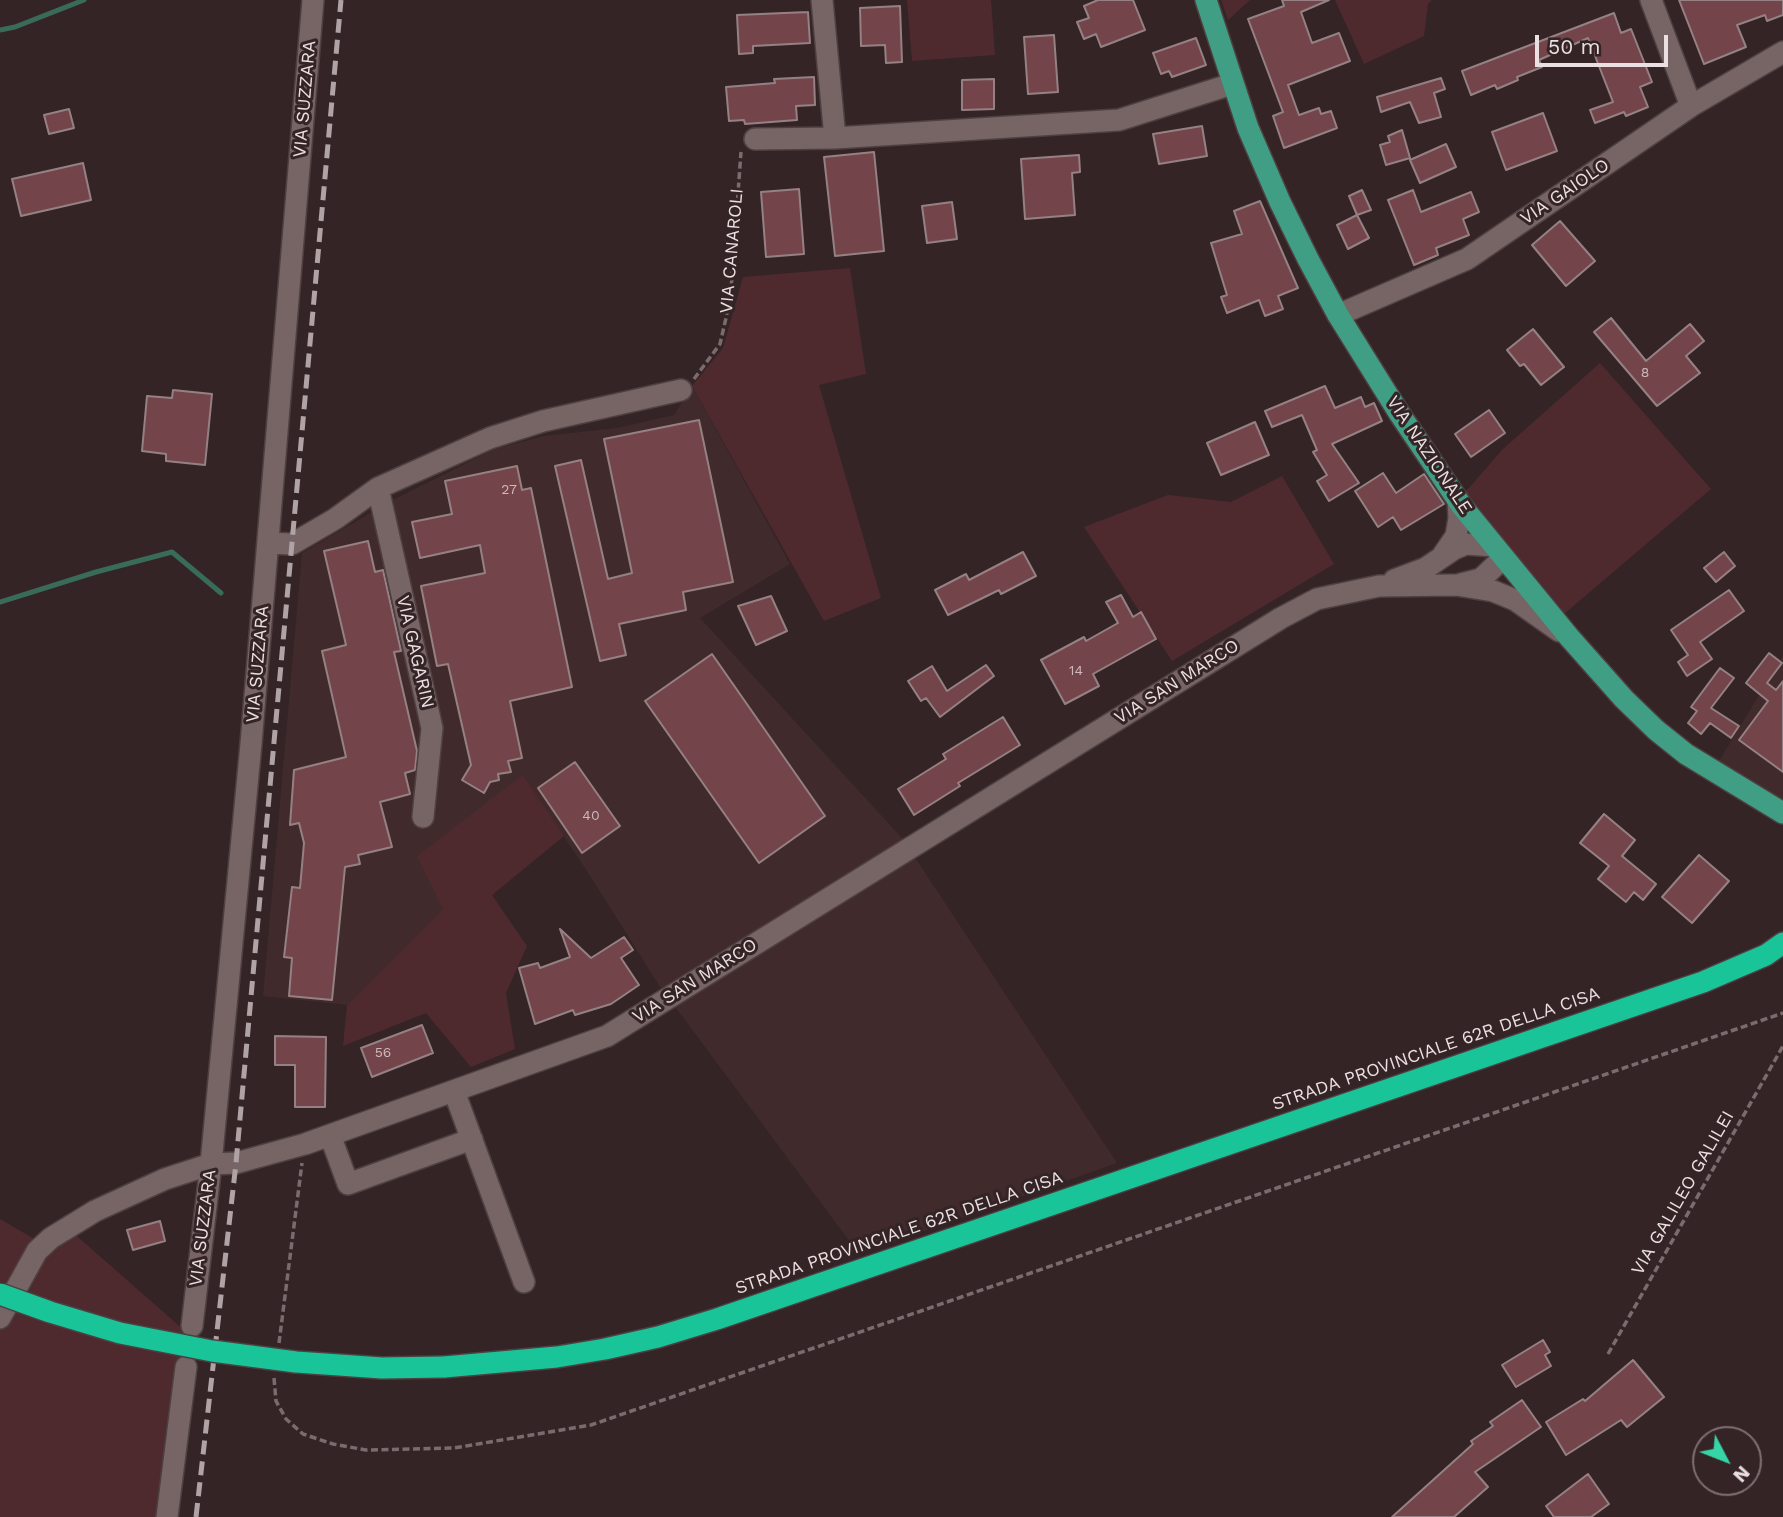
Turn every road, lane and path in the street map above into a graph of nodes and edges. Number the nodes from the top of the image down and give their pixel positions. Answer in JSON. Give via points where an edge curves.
{"nodes":[{"id":1,"x":313,"y":0,"type":"edge"},
{"id":2,"x":822,"y":0,"type":"edge"},
{"id":3,"x":1206,"y":0,"type":"edge"},
{"id":4,"x":1651,"y":0,"type":"edge"},
{"id":5,"x":1783,"y":52,"type":"edge"},
{"id":6,"x":1232,"y":84,"type":"junction"},
{"id":7,"x":1691,"y":106,"type":"junction"},
{"id":8,"x":835,"y":138,"type":"junction"},
{"id":9,"x":755,"y":139,"type":"joint"},
{"id":10,"x":1338,"y":314,"type":"junction"},
{"id":11,"x":681,"y":390,"type":"joint"},
{"id":12,"x":378,"y":488,"type":"junction"},
{"id":13,"x":1458,"y":500,"type":"junction"},
{"id":14,"x":268,"y":543,"type":"junction"},
{"id":15,"x":1497,"y":550,"type":"junction"},
{"id":16,"x":1440,"y":559,"type":"junction"},
{"id":17,"x":1456,"y":585,"type":"junction"},
{"id":18,"x":1379,"y":586,"type":"junction"},
{"id":19,"x":1569,"y":636,"type":"junction"},
{"id":20,"x":1783,"y":813,"type":"edge"},
{"id":21,"x":423,"y":817,"type":"dead end"},
{"id":22,"x":1783,"y":943,"type":"edge"},
{"id":23,"x":1783,"y":1046,"type":"edge"},
{"id":24,"x":454,"y":1091,"type":"junction"},
{"id":25,"x":330,"y":1135,"type":"junction"},
{"id":26,"x":472,"y":1139,"type":"junction"},
{"id":27,"x":211,"y":1164,"type":"junction"},
{"id":28,"x":524,"y":1282,"type":"dead end"},
{"id":29,"x":0,"y":1294,"type":"edge"},
{"id":30,"x":0,"y":1318,"type":"edge"},
{"id":31,"x":192,"y":1326,"type":"dead end"},
{"id":32,"x":1608,"y":1354,"type":"dead end"},
{"id":33,"x":186,"y":1367,"type":"dead end"},
{"id":34,"x":167,"y":1517,"type":"edge"}],
"edges":[{"from":1,"to":14,"type":"street","name":"VIA SUZZARA"},
{"from":2,"to":8,"type":"street"},
{"from":3,"to":6,"type":"main road","name":"VIA NAZIONALE"},
{"from":4,"to":7,"type":"street"},
{"from":5,"to":7,"type":"street","name":"VIA GAIOLO"},
{"from":6,"to":8,"type":"street","via":[[1119,120]]},
{"from":6,"to":10,"type":"main road","name":"VIA NAZIONALE","via":[[1280,202]]},
{"from":7,"to":10,"type":"street","name":"VIA GAIOLO","via":[[1467,259]]},
{"from":8,"to":9,"type":"street"},
{"from":9,"to":11,"type":"path","name":"VIA CANAROLI","via":[[740,154],[731,290],[720,344],[704,369]]},
{"from":10,"to":13,"type":"main road","name":"VIA NAZIONALE"},
{"from":11,"to":12,"type":"street","via":[[543,421],[490,438]]},
{"from":12,"to":14,"type":"street","via":[[292,544]]},
{"from":12,"to":21,"type":"street","name":"VIA GAGARIN","via":[[432,728]]},
{"from":13,"to":15,"type":"main road","name":"VIA NAZIONALE"},
{"from":13,"to":16,"type":"street","via":[[1456,536]]},
{"from":14,"to":27,"type":"street","name":"VIA SUZZARA"},
{"from":15,"to":16,"type":"street","name":"VIA SAN MARCO","via":[[1466,544]]},
{"from":15,"to":17,"type":"street","name":"VIA SAN MARCO","via":[[1497,563],[1481,579]]},
{"from":15,"to":19,"type":"main road","name":"VIA NAZIONALE"},
{"from":16,"to":18,"type":"street","name":"VIA SAN MARCO"},
{"from":17,"to":18,"type":"street","name":"VIA SAN MARCO"},
{"from":17,"to":19,"type":"street","name":"VIA SAN MARCO","via":[[1515,600]]},
{"from":18,"to":24,"type":"street","name":"VIA SAN MARCO","via":[[1317,599],[1280,618],[607,1036]]},
{"from":19,"to":20,"type":"main road","name":"VIA NAZIONALE","via":[[1656,730],[1686,754]]},
{"from":22,"to":29,"type":"highway","name":"STRADA PROVINCIALE 62R DELLA CISA","bridge":true,"via":[[1703,982],[717,1319],[658,1337],[569,1355],[444,1367],[296,1362],[120,1333]]},
{"from":23,"to":32,"type":"path","name":"VIA GALILEO GALILEI"},
{"from":24,"to":25,"type":"street","name":"VIA SAN MARCO"},
{"from":24,"to":26,"type":"street"},
{"from":25,"to":26,"type":"street","via":[[348,1184]]},
{"from":25,"to":27,"type":"street","name":"VIA SAN MARCO","via":[[236,1163]]},
{"from":26,"to":28,"type":"street"},
{"from":27,"to":30,"type":"street","name":"VIA SAN MARCO","via":[[95,1211],[51,1238],[37,1251]]},
{"from":27,"to":31,"type":"street","name":"VIA SUZZARA"},
{"from":33,"to":34,"type":"street"}]}
